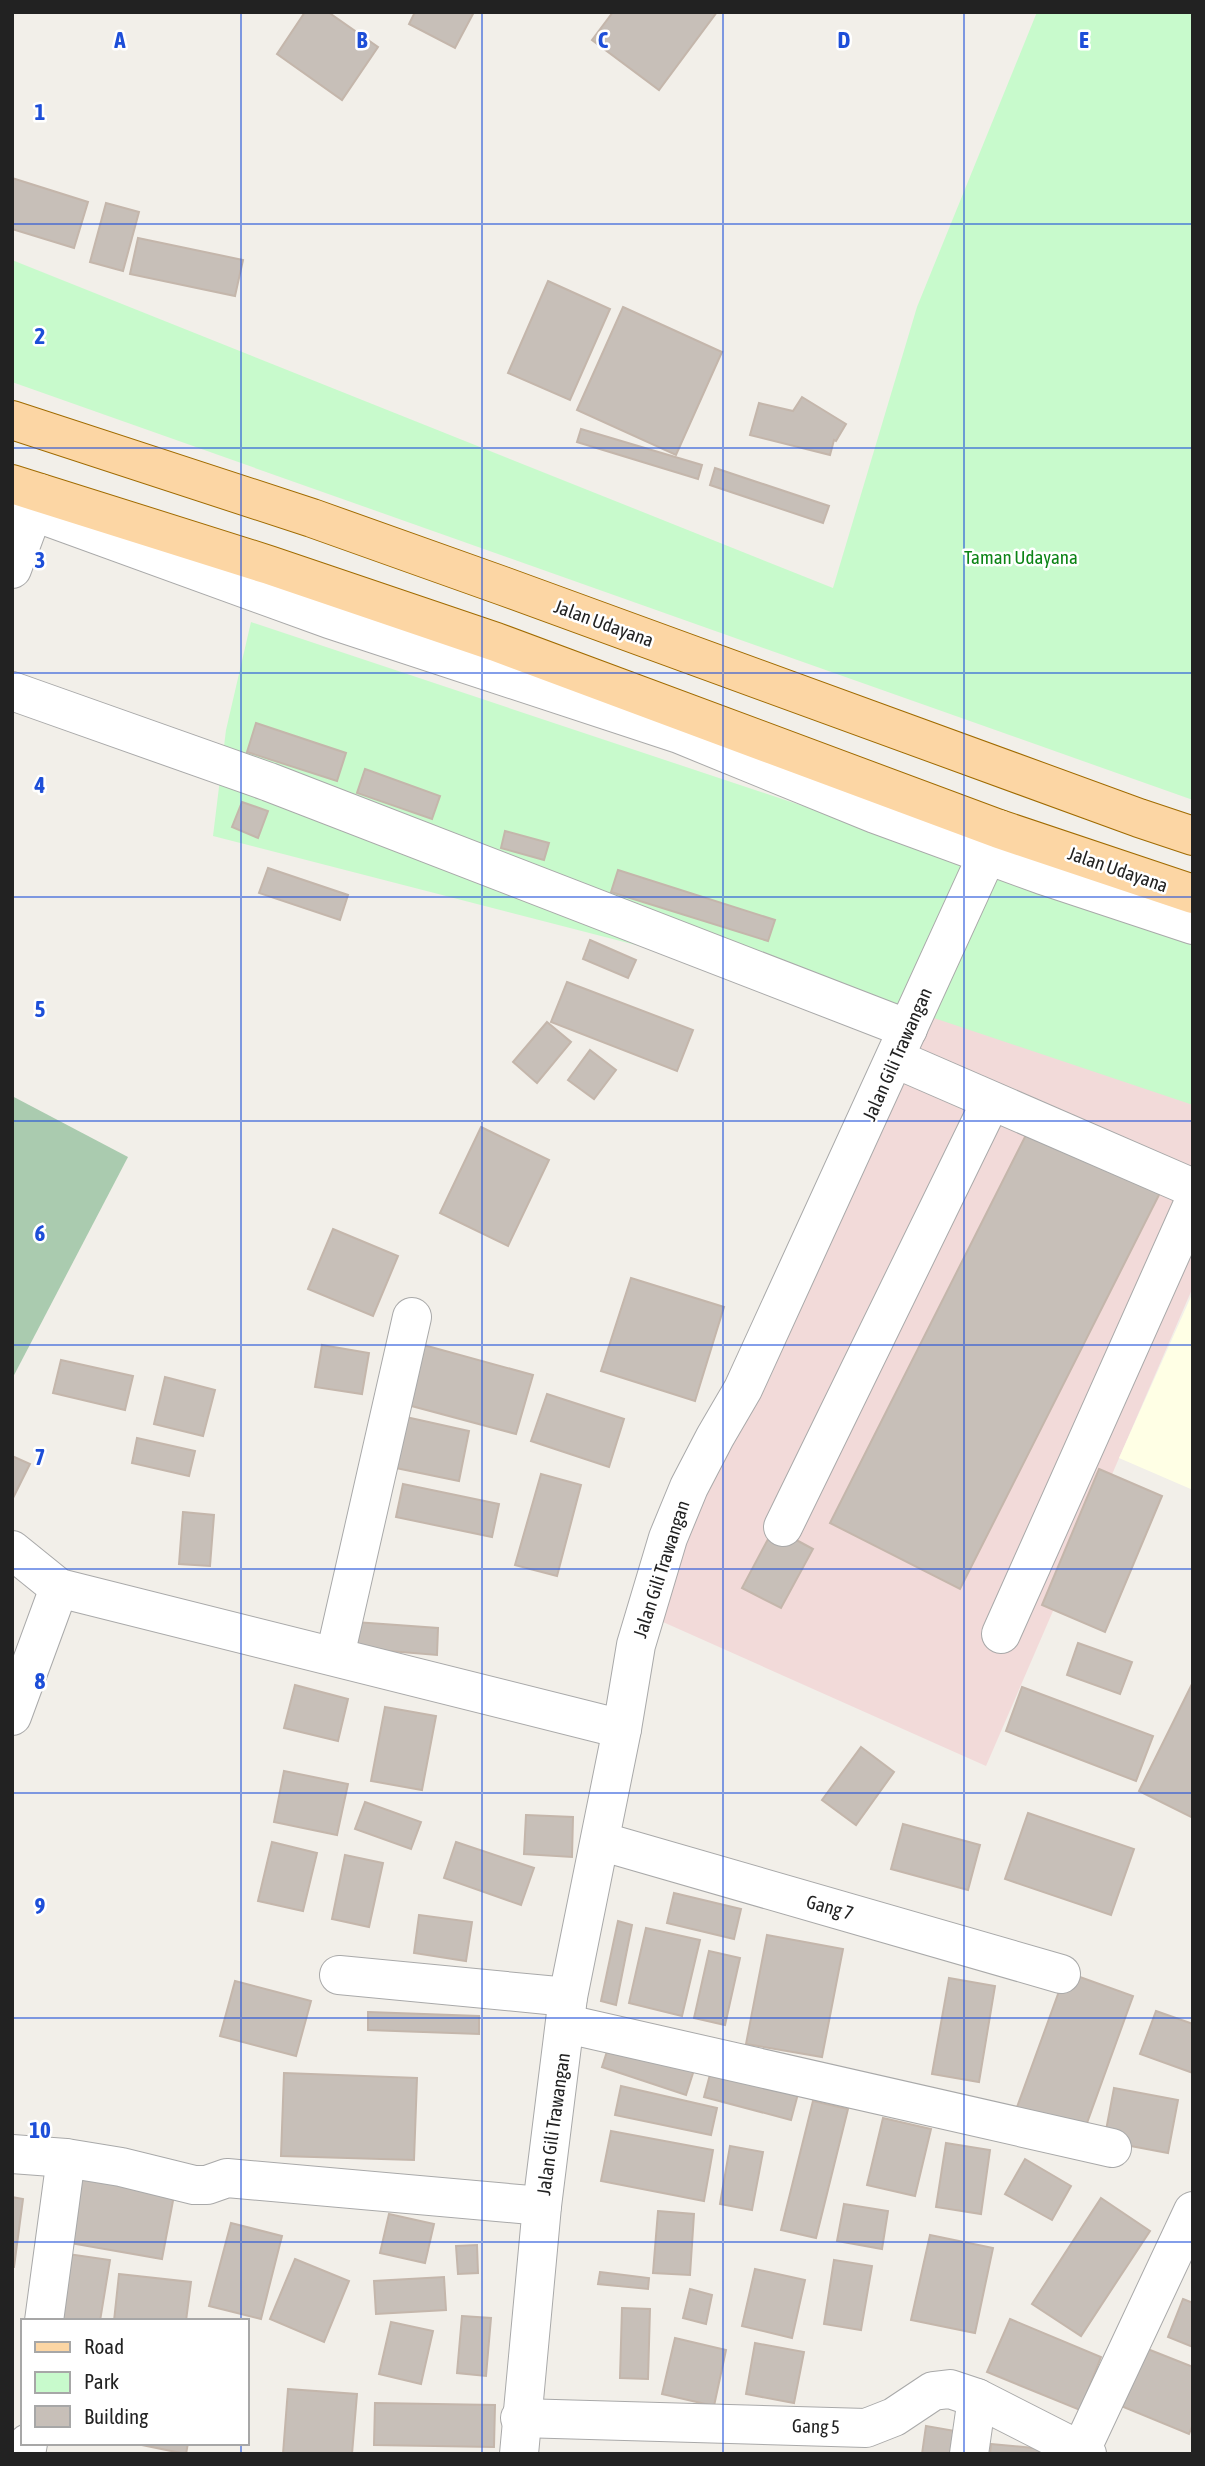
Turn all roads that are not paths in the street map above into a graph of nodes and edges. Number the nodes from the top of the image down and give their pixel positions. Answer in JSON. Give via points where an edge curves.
{"nodes":[{"id":1,"x":26,"y":424,"type":"edge"},
{"id":2,"x":25,"y":500,"type":"edge"},
{"id":3,"x":12,"y":569,"type":"edge"},
{"id":4,"x":12,"y":691,"type":"edge"},
{"id":5,"x":1193,"y":836,"type":"edge"},
{"id":6,"x":993,"y":841,"type":"junction"},
{"id":7,"x":1193,"y":894,"type":"edge"},
{"id":8,"x":1193,"y":925,"type":"edge"},
{"id":9,"x":902,"y":1044,"type":"junction"},
{"id":10,"x":991,"y":1101,"type":"junction"},
{"id":11,"x":1193,"y":1188,"type":"edge"},
{"id":12,"x":1193,"y":1204,"type":"edge"},
{"id":13,"x":412,"y":1317,"type":"dead end"},
{"id":14,"x":783,"y":1527,"type":"dead end"},
{"id":15,"x":12,"y":1550,"type":"edge"},
{"id":16,"x":59,"y":1587,"type":"junction"},
{"id":17,"x":1001,"y":1634,"type":"dead end"},
{"id":18,"x":335,"y":1656,"type":"junction"},
{"id":19,"x":12,"y":1716,"type":"edge"},
{"id":20,"x":622,"y":1728,"type":"junction"},
{"id":21,"x":600,"y":1841,"type":"junction"},
{"id":22,"x":1061,"y":1974,"type":"dead end"},
{"id":23,"x":339,"y":1975,"type":"dead end"},
{"id":24,"x":568,"y":2011,"type":"junction"},
{"id":25,"x":1112,"y":2148,"type":"dead end"},
{"id":26,"x":12,"y":2154,"type":"edge"},
{"id":27,"x":66,"y":2158,"type":"junction"},
{"id":28,"x":542,"y":2206,"type":"junction"},
{"id":29,"x":1193,"y":2211,"type":"edge"},
{"id":30,"x":44,"y":2319,"type":"edge"},
{"id":31,"x":977,"y":2398,"type":"junction"},
{"id":32,"x":520,"y":2436,"type":"edge"},
{"id":33,"x":1084,"y":2452,"type":"edge"},
{"id":34,"x":969,"y":2454,"type":"edge"}],
"edges":[{"from":1,"to":2,"type":"main road"},
{"from":1,"to":5,"type":"main road","name":"Jalan Udayana","via":[[325,523]]},
{"from":2,"to":3,"type":"street"},
{"from":2,"to":6,"type":"main road","name":"Jalan Udayana","via":[[269,565],[496,642]]},
{"from":4,"to":9,"type":"street","via":[[269,782]]},
{"from":6,"to":7,"type":"main road","name":"Jalan Udayana"},
{"from":6,"to":8,"type":"street","via":[[1041,875]]},
{"from":6,"to":9,"type":"street","name":"Jalan Gili Trawangan"},
{"from":9,"to":10,"type":"street"},
{"from":9,"to":20,"type":"street","name":"Jalan Gili Trawangan","via":[[743,1389],[696,1474],[668,1538],[636,1645]]},
{"from":10,"to":11,"type":"street"},
{"from":10,"to":14,"type":"street"},
{"from":12,"to":17,"type":"street"},
{"from":13,"to":18,"type":"street"},
{"from":15,"to":16,"type":"street"},
{"from":16,"to":18,"type":"street"},
{"from":16,"to":19,"type":"street"},
{"from":18,"to":20,"type":"street"},
{"from":20,"to":21,"type":"street","name":"Jalan Gili Trawangan"},
{"from":21,"to":22,"type":"street","name":"Gang 7"},
{"from":21,"to":24,"type":"street","name":"Jalan Gili Trawangan"},
{"from":23,"to":24,"type":"street"},
{"from":24,"to":25,"type":"street"},
{"from":24,"to":28,"type":"street","name":"Jalan Gili Trawangan"},
{"from":26,"to":27,"type":"street"},
{"from":27,"to":28,"type":"street","via":[[194,2185],[244,2179]]},
{"from":27,"to":30,"type":"street"},
{"from":28,"to":32,"type":"street","name":"Jalan Gili Trawangan"},
{"from":29,"to":33,"type":"street"},
{"from":31,"to":32,"type":"street","name":"Gang 5","via":[[950,2389],[933,2391],[894,2417],[866,2428]]},
{"from":31,"to":33,"type":"street","name":"Gang 5"},
{"from":31,"to":34,"type":"street"}]}
